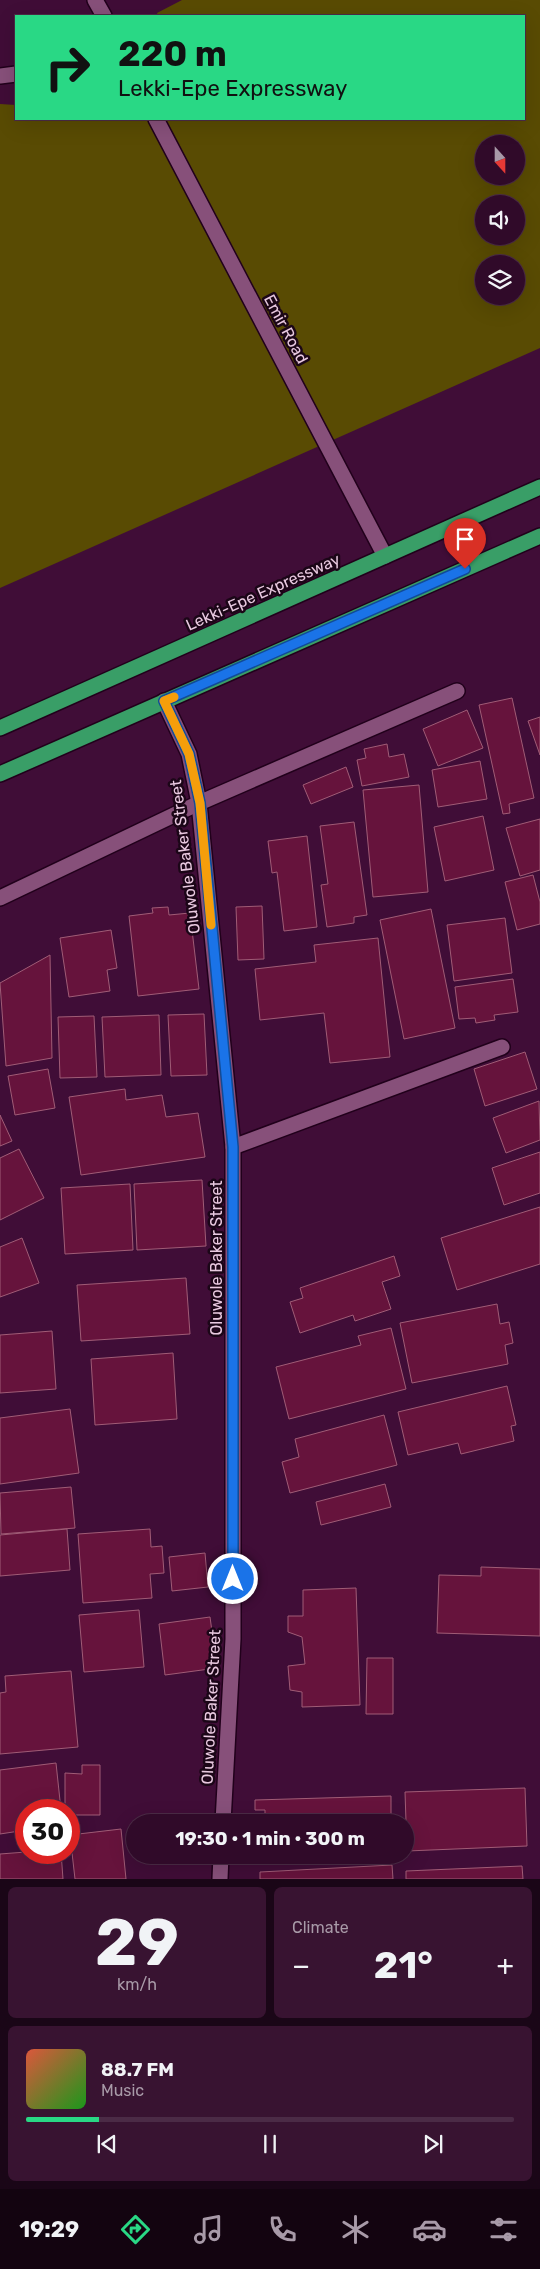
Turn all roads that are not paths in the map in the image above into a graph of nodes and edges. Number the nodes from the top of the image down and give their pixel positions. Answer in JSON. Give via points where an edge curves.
{"nodes":[{"id":1,"x":95,"y":0,"type":"edge"},
{"id":2,"x":103,"y":15,"type":"edge"},
{"id":3,"x":15,"y":74,"type":"edge"},
{"id":4,"x":0,"y":76,"type":"edge"},
{"id":5,"x":157,"y":120,"type":"edge"},
{"id":6,"x":540,"y":486,"type":"edge"},
{"id":7,"x":538,"y":541,"type":"edge"},
{"id":8,"x":385,"y":556,"type":"junction"},
{"id":9,"x":457,"y":691,"type":"dead end"},
{"id":10,"x":164,"y":701,"type":"junction"},
{"id":11,"x":0,"y":728,"type":"edge"},
{"id":12,"x":0,"y":774,"type":"edge"},
{"id":13,"x":200,"y":803,"type":"junction"},
{"id":14,"x":0,"y":898,"type":"edge"},
{"id":15,"x":502,"y":1047,"type":"dead end"},
{"id":16,"x":233,"y":1147,"type":"junction"},
{"id":17,"x":223,"y":1814,"type":"edge"},
{"id":18,"x":221,"y":1864,"type":"edge"},
{"id":19,"x":220,"y":1879,"type":"edge"}],
"edges":[{"from":1,"to":2,"type":"street"},
{"from":3,"to":4,"type":"street"},
{"from":5,"to":8,"type":"street","name":"Emir Road"},
{"from":6,"to":8,"type":"highway","name":"Lekki-Epe Expressway"},
{"from":7,"to":10,"type":"highway"},
{"from":8,"to":11,"type":"highway","name":"Lekki-Epe Expressway"},
{"from":9,"to":13,"type":"street"},
{"from":10,"to":12,"type":"highway"},
{"from":10,"to":13,"type":"street","name":"Oluwole Baker Street","via":[[189,754]]},
{"from":13,"to":14,"type":"street"},
{"from":13,"to":16,"type":"street","name":"Oluwole Baker Street"},
{"from":15,"to":16,"type":"street"},
{"from":16,"to":17,"type":"street","name":"Oluwole Baker Street","via":[[233,1639]]},
{"from":18,"to":19,"type":"street"}]}
